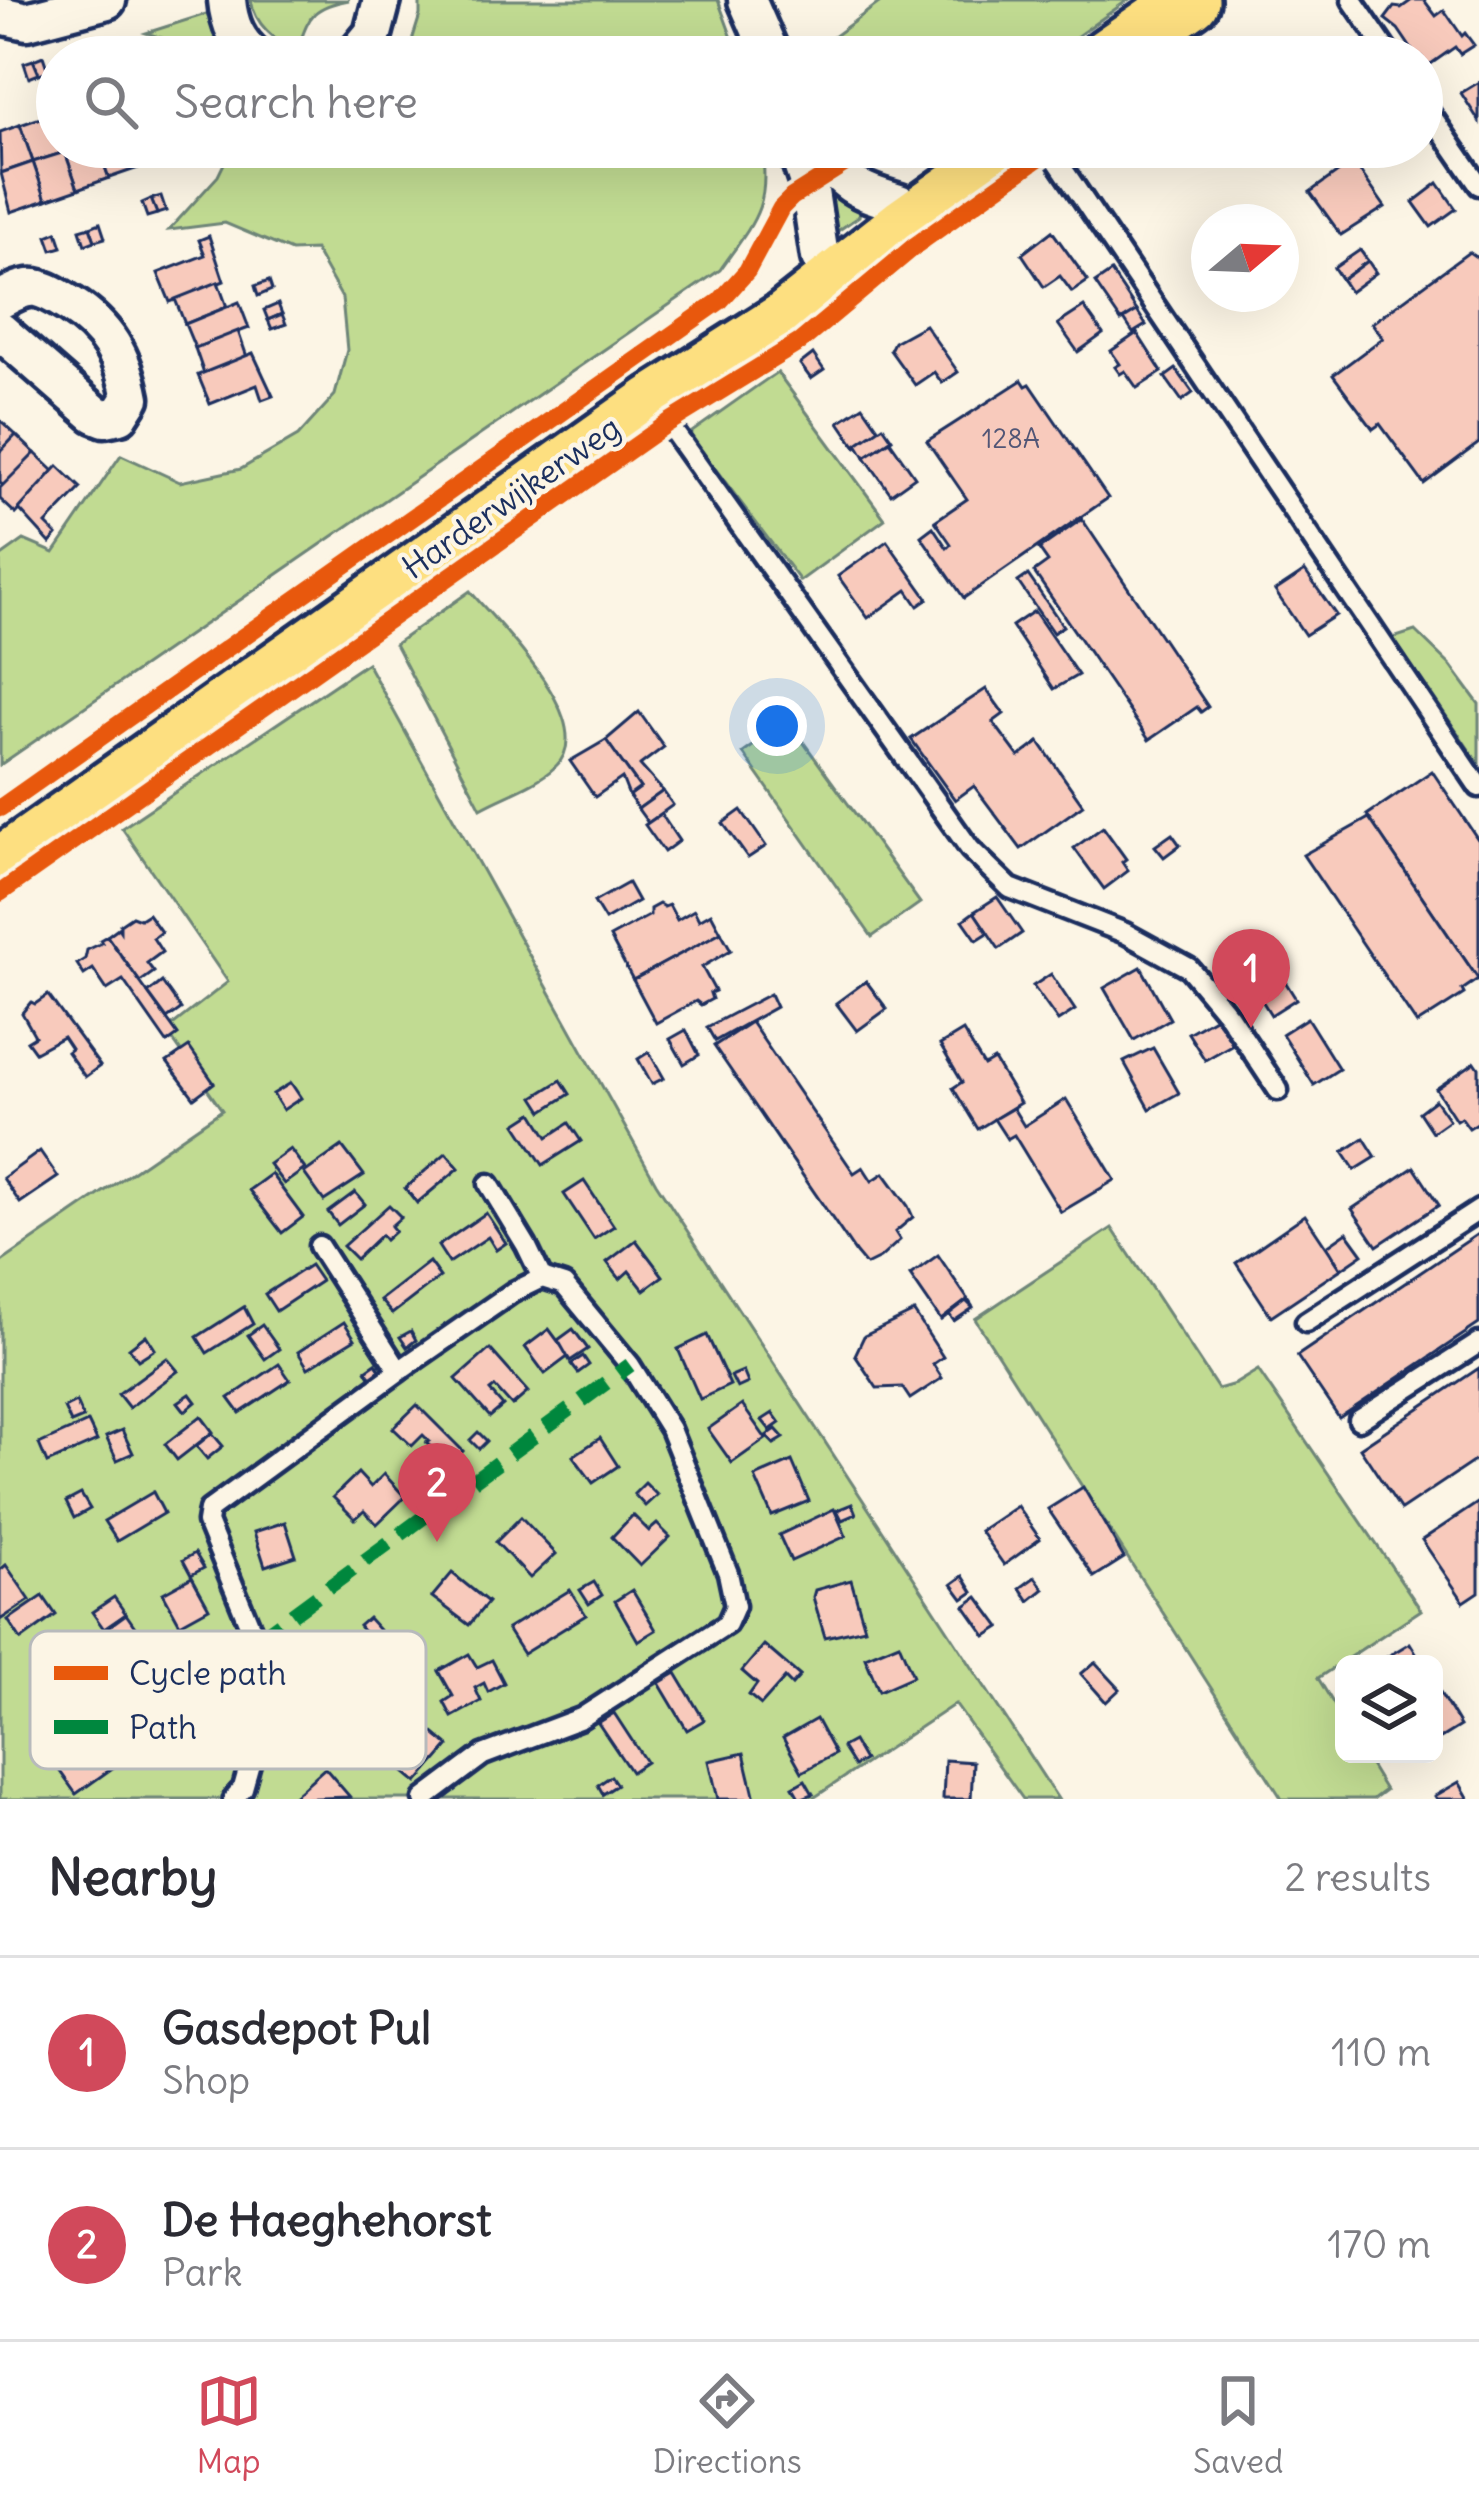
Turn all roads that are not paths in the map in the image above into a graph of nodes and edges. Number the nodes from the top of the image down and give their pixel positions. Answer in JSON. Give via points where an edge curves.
{"nodes":[{"id":1,"x":107,"y":0,"type":"edge"},
{"id":2,"x":226,"y":0,"type":"edge"},
{"id":3,"x":382,"y":0,"type":"edge"},
{"id":4,"x":747,"y":0,"type":"edge"},
{"id":5,"x":1190,"y":0,"type":"edge"},
{"id":6,"x":1226,"y":0,"type":"edge"},
{"id":7,"x":1352,"y":0,"type":"edge"},
{"id":8,"x":0,"y":15,"type":"edge"},
{"id":9,"x":237,"y":36,"type":"edge"},
{"id":10,"x":371,"y":36,"type":"edge"},
{"id":11,"x":762,"y":36,"type":"edge"},
{"id":12,"x":1138,"y":36,"type":"edge"},
{"id":13,"x":1175,"y":36,"type":"edge"},
{"id":14,"x":1377,"y":36,"type":"edge"},
{"id":15,"x":1443,"y":133,"type":"edge"},
{"id":16,"x":803,"y":168,"type":"edge"},
{"id":17,"x":834,"y":168,"type":"edge"},
{"id":18,"x":949,"y":168,"type":"edge"},
{"id":19,"x":987,"y":168,"type":"edge"},
{"id":20,"x":1062,"y":168,"type":"edge"},
{"id":21,"x":1479,"y":185,"type":"edge"},
{"id":22,"x":899,"y":203,"type":"junction"},
{"id":23,"x":820,"y":257,"type":"junction"},
{"id":24,"x":0,"y":299,"type":"edge"},
{"id":25,"x":0,"y":331,"type":"edge"},
{"id":26,"x":647,"y":394,"type":"junction"},
{"id":27,"x":1479,"y":787,"type":"edge"},
{"id":28,"x":0,"y":825,"type":"edge"},
{"id":29,"x":0,"y":867,"type":"edge"},
{"id":30,"x":1278,"y":1090,"type":"dead end"},
{"id":31,"x":489,"y":1184,"type":"dead end"},
{"id":32,"x":1479,"y":1210,"type":"edge"},
{"id":33,"x":320,"y":1246,"type":"dead end"},
{"id":34,"x":542,"y":1278,"type":"junction"},
{"id":35,"x":1306,"y":1322,"type":"dead end"},
{"id":36,"x":1479,"y":1343,"type":"edge"},
{"id":37,"x":400,"y":1371,"type":"junction"},
{"id":38,"x":1359,"y":1420,"type":"dead end"},
{"id":39,"x":252,"y":1631,"type":"edge"},
{"id":40,"x":248,"y":1769,"type":"edge"},
{"id":41,"x":233,"y":1799,"type":"edge"},
{"id":42,"x":424,"y":1799,"type":"edge"}],
"edges":[{"from":1,"to":8,"type":"street","via":[[27,21]]},
{"from":2,"to":9,"type":"street"},
{"from":3,"to":10,"type":"street"},
{"from":4,"to":11,"type":"street"},
{"from":5,"to":12,"type":"main road"},
{"from":6,"to":13,"type":"main road"},
{"from":7,"to":14,"type":"lane"},
{"from":15,"to":21,"type":"lane"},
{"from":16,"to":23,"type":"street"},
{"from":17,"to":22,"type":"street","via":[[864,193]]},
{"from":18,"to":22,"type":"main road","name":"Harderwijkerweg"},
{"from":19,"to":26,"type":"main road","name":"Harderwijkerweg","via":[[785,322]]},
{"from":20,"to":27,"type":"lane"},
{"from":22,"to":23,"type":"main road","name":"Harderwijkerweg"},
{"from":23,"to":26,"type":"main road","name":"Harderwijkerweg"},
{"from":24,"to":25,"type":"street","via":[[37,288],[109,336],[130,398],[121,416],[95,414]]},
{"from":26,"to":28,"type":"main road","name":"Harderwijkerweg"},
{"from":26,"to":29,"type":"main road","name":"Harderwijkerweg"},
{"from":26,"to":30,"type":"lane","name":"Harderwijkerweg","via":[[970,849],[1010,888],[1189,968]]},
{"from":31,"to":34,"type":"lane"},
{"from":32,"to":35,"type":"lane"},
{"from":33,"to":37,"type":"lane"},
{"from":34,"to":37,"type":"lane"},
{"from":34,"to":42,"type":"lane","via":[[564,1285],[670,1429],[735,1606],[727,1624],[581,1718],[483,1755]]},
{"from":36,"to":38,"type":"lane"},
{"from":37,"to":39,"type":"lane","via":[[209,1510]]},
{"from":40,"to":41,"type":"lane"}]}
